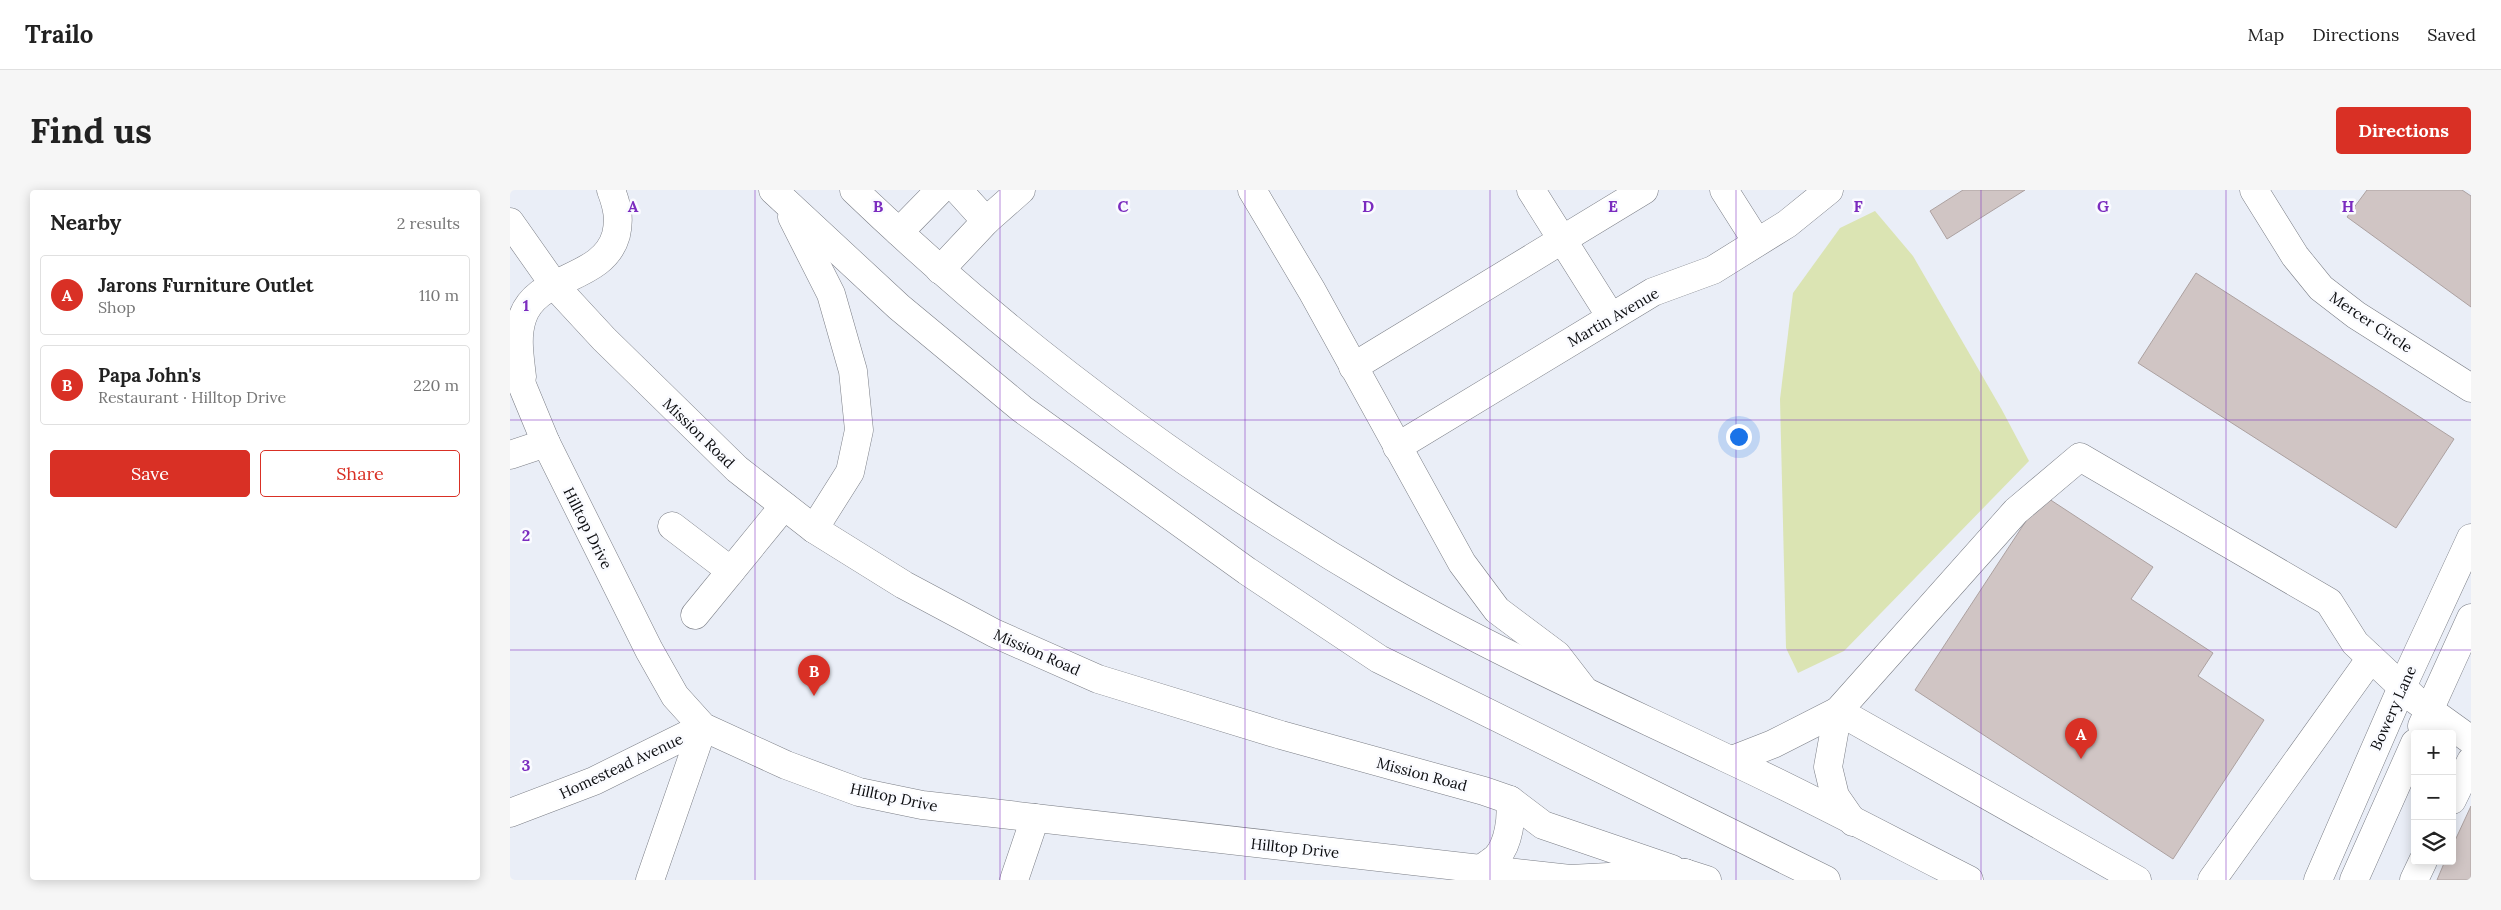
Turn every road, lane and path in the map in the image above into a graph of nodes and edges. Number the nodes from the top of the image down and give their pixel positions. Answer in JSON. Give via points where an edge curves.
{"nodes":[{"id":1,"x":611,"y":190,"type":"edge"},
{"id":2,"x":854,"y":190,"type":"edge"},
{"id":3,"x":940,"y":190,"type":"edge"},
{"id":4,"x":958,"y":190,"type":"edge"},
{"id":5,"x":1021,"y":190,"type":"edge"},
{"id":6,"x":1252,"y":190,"type":"edge"},
{"id":7,"x":1532,"y":190,"type":"edge"},
{"id":8,"x":1644,"y":190,"type":"edge"},
{"id":9,"x":1724,"y":190,"type":"edge"},
{"id":10,"x":1829,"y":190,"type":"edge"},
{"id":11,"x":2254,"y":190,"type":"edge"},
{"id":12,"x":778,"y":195,"type":"edge"},
{"id":13,"x":986,"y":221,"type":"junction"},
{"id":14,"x":510,"y":222,"type":"edge"},
{"id":15,"x":899,"y":232,"type":"junction"},
{"id":16,"x":1563,"y":240,"type":"junction"},
{"id":17,"x":1757,"y":242,"type":"junction"},
{"id":18,"x":940,"y":270,"type":"junction"},
{"id":19,"x":555,"y":286,"type":"junction"},
{"id":20,"x":1612,"y":317,"type":"junction"},
{"id":21,"x":510,"y":356,"type":"edge"},
{"id":22,"x":1354,"y":367,"type":"junction"},
{"id":23,"x":523,"y":386,"type":"junction"},
{"id":24,"x":2471,"y":388,"type":"edge"},
{"id":25,"x":546,"y":443,"type":"junction"},
{"id":26,"x":1397,"y":447,"type":"junction"},
{"id":27,"x":510,"y":455,"type":"edge"},
{"id":28,"x":784,"y":506,"type":"junction"},
{"id":29,"x":672,"y":526,"type":"dead end"},
{"id":30,"x":814,"y":529,"type":"junction"},
{"id":31,"x":2471,"y":538,"type":"edge"},
{"id":32,"x":731,"y":571,"type":"junction"},
{"id":33,"x":695,"y":615,"type":"dead end"},
{"id":34,"x":2471,"y":618,"type":"edge"},
{"id":35,"x":2371,"y":658,"type":"junction"},
{"id":36,"x":2402,"y":687,"type":"junction"},
{"id":37,"x":1584,"y":690,"type":"junction"},
{"id":38,"x":1838,"y":711,"type":"junction"},
{"id":39,"x":2424,"y":722,"type":"edge"},
{"id":40,"x":703,"y":727,"type":"junction"},
{"id":41,"x":2471,"y":740,"type":"edge"},
{"id":42,"x":2411,"y":752,"type":"edge"},
{"id":43,"x":1732,"y":760,"type":"junction"},
{"id":44,"x":2471,"y":761,"type":"edge"},
{"id":45,"x":2456,"y":792,"type":"edge"},
{"id":46,"x":1510,"y":800,"type":"junction"},
{"id":47,"x":510,"y":813,"type":"edge"},
{"id":48,"x":1035,"y":818,"type":"junction"},
{"id":49,"x":1853,"y":822,"type":"junction"},
{"id":50,"x":2421,"y":865,"type":"edge"},
{"id":51,"x":1481,"y":869,"type":"junction"},
{"id":52,"x":1696,"y":876,"type":"edge"},
{"id":53,"x":650,"y":880,"type":"edge"},
{"id":54,"x":1014,"y":880,"type":"edge"},
{"id":55,"x":1826,"y":880,"type":"edge"},
{"id":56,"x":1969,"y":880,"type":"edge"},
{"id":57,"x":2137,"y":880,"type":"edge"},
{"id":58,"x":2212,"y":880,"type":"edge"},
{"id":59,"x":2318,"y":880,"type":"edge"},
{"id":60,"x":2354,"y":880,"type":"edge"},
{"id":61,"x":2414,"y":880,"type":"edge"}],
"edges":[{"from":1,"to":19,"type":"main road","name":"Hilltop Drive","via":[[619,221],[613,244],[598,263]]},
{"from":2,"to":15,"type":"main road"},
{"from":3,"to":15,"type":"main road"},
{"from":4,"to":13,"type":"main road"},
{"from":5,"to":13,"type":"main road"},
{"from":6,"to":22,"type":"main road"},
{"from":7,"to":16,"type":"main road"},
{"from":8,"to":16,"type":"main road"},
{"from":9,"to":17,"type":"main road"},
{"from":10,"to":17,"type":"main road","name":"Martin Avenue","via":[[1787,224]]},
{"from":11,"to":24,"type":"main road","name":"Mercer Circle","via":[[2295,256],[2321,288],[2356,315]]},
{"from":12,"to":30,"type":"main road","via":[[831,294],[853,371],[859,430],[850,472]]},
{"from":12,"to":55,"type":"main road","via":[[899,307],[1022,409],[1247,571],[1379,659]]},
{"from":13,"to":18,"type":"main road"},
{"from":14,"to":19,"type":"main road","name":"Mission Road"},
{"from":15,"to":18,"type":"main road"},
{"from":16,"to":20,"type":"main road"},
{"from":16,"to":22,"type":"main road"},
{"from":17,"to":20,"type":"main road","name":"Martin Avenue","via":[[1712,270],[1653,292]]},
{"from":18,"to":37,"type":"main road","via":[[1069,375],[1282,525],[1390,591]]},
{"from":19,"to":23,"type":"main road","name":"Hilltop Drive","via":[[532,301],[522,318],[518,342]]},
{"from":19,"to":28,"type":"main road","name":"Mission Road","via":[[716,449]]},
{"from":20,"to":26,"type":"main road","name":"Martin Avenue"},
{"from":21,"to":23,"type":"main road","name":"Hilltop Drive"},
{"from":22,"to":26,"type":"main road"},
{"from":23,"to":25,"type":"main road","name":"Hilltop Drive"},
{"from":25,"to":27,"type":"main road"},
{"from":25,"to":40,"type":"main road","name":"Hilltop Drive","via":[[649,650],[675,696]]},
{"from":26,"to":37,"type":"main road","via":[[1462,563],[1497,610],[1557,655]]},
{"from":28,"to":30,"type":"main road","name":"Mission Road"},
{"from":28,"to":32,"type":"main road"},
{"from":29,"to":32,"type":"main road"},
{"from":30,"to":46,"type":"main road","name":"Mission Road","via":[[904,585],[978,624],[1098,679]]},
{"from":31,"to":36,"type":"main road","name":"Bowery Lane"},
{"from":32,"to":33,"type":"main road"},
{"from":34,"to":39,"type":"main road"},
{"from":35,"to":36,"type":"main road"},
{"from":35,"to":38,"type":"main road","via":[[2355,642],[2329,602],[2080,457],[2016,511]]},
{"from":35,"to":58,"type":"main road"},
{"from":36,"to":39,"type":"main road"},
{"from":36,"to":59,"type":"main road","name":"Bowery Lane"},
{"from":37,"to":43,"type":"main road"},
{"from":38,"to":43,"type":"main road","via":[[1773,744]]},
{"from":38,"to":49,"type":"main road","via":[[1828,767],[1835,796]]},
{"from":38,"to":57,"type":"main road"},
{"from":39,"to":41,"type":"main road"},
{"from":40,"to":47,"type":"main road","name":"Homestead Avenue","via":[[594,781]]},
{"from":40,"to":48,"type":"main road","name":"Hilltop Drive","via":[[786,765],[859,792],[922,805]]},
{"from":40,"to":53,"type":"main road"},
{"from":42,"to":60,"type":"main road"},
{"from":43,"to":49,"type":"main road"},
{"from":44,"to":45,"type":"main road"},
{"from":46,"to":51,"type":"main road","via":[[1512,813],[1498,856]]},
{"from":46,"to":52,"type":"main road","name":"Mission Road","via":[[1543,825]]},
{"from":48,"to":51,"type":"main road","name":"Hilltop Drive"},
{"from":48,"to":54,"type":"main road"},
{"from":49,"to":56,"type":"main road"},
{"from":50,"to":61,"type":"main road"},
{"from":51,"to":52,"type":"main road","name":"Hilltop Drive","via":[[1570,879]]}]}
